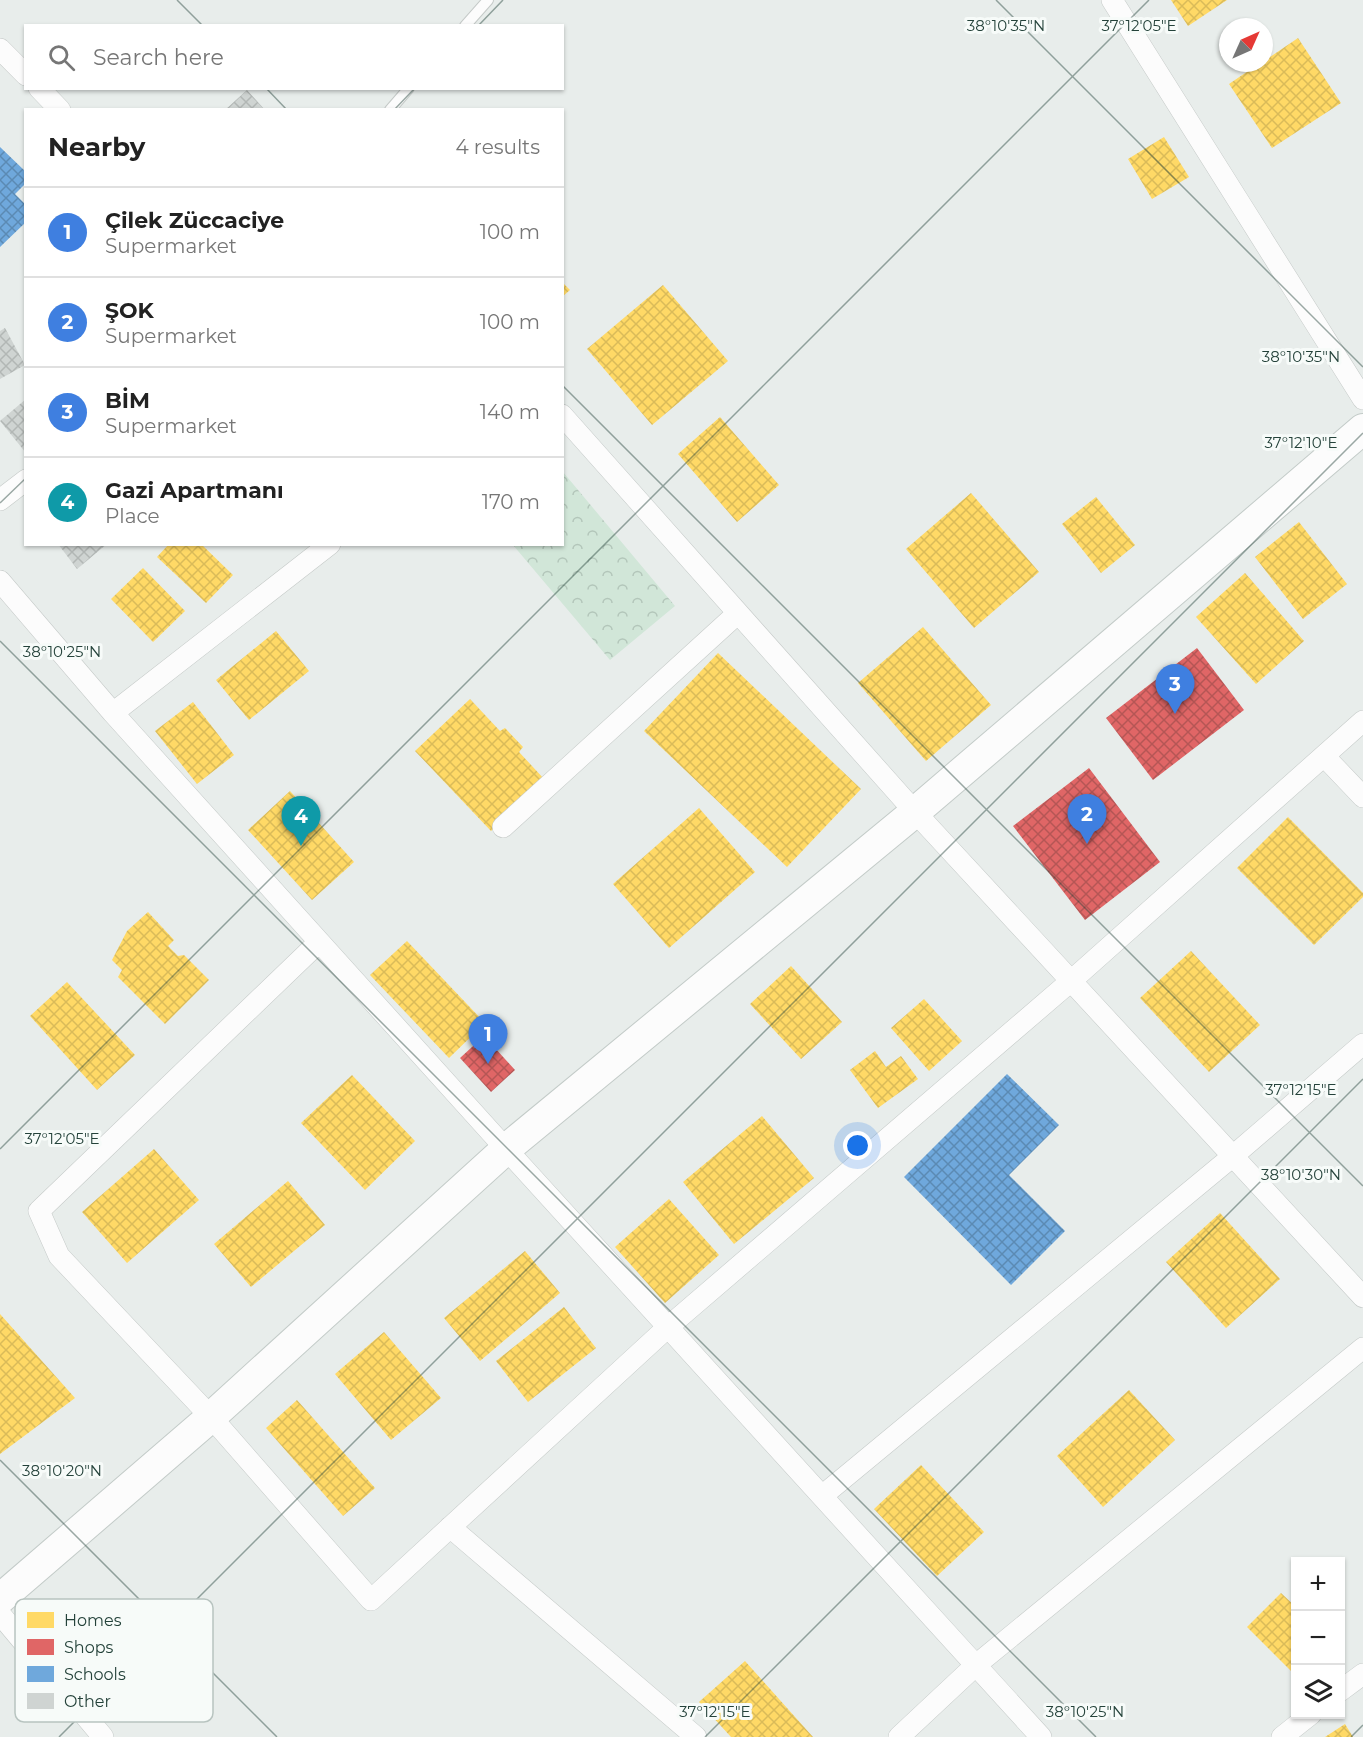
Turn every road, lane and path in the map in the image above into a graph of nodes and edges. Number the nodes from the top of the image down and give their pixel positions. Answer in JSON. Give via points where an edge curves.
{"nodes":[{"id":1,"x":488,"y":0,"type":"edge"},
{"id":2,"x":1112,"y":0,"type":"edge"},
{"id":3,"x":467,"y":24,"type":"edge"},
{"id":4,"x":0,"y":49,"type":"edge"},
{"id":5,"x":24,"y":73,"type":"edge"},
{"id":6,"x":41,"y":90,"type":"edge"},
{"id":7,"x":407,"y":90,"type":"edge"},
{"id":8,"x":58,"y":108,"type":"edge"},
{"id":9,"x":392,"y":108,"type":"edge"},
{"id":10,"x":1363,"y":399,"type":"edge"},
{"id":11,"x":564,"y":418,"type":"edge"},
{"id":12,"x":1363,"y":429,"type":"edge"},
{"id":13,"x":24,"y":482,"type":"edge"},
{"id":14,"x":0,"y":500,"type":"edge"},
{"id":15,"x":327,"y":546,"type":"edge"},
{"id":16,"x":0,"y":581,"type":"edge"},
{"id":17,"x":738,"y":613,"type":"junction"},
{"id":18,"x":113,"y":713,"type":"junction"},
{"id":19,"x":1363,"y":721,"type":"edge"},
{"id":20,"x":1324,"y":756,"type":"junction"},
{"id":21,"x":1363,"y":797,"type":"edge"},
{"id":22,"x":915,"y":812,"type":"junction"},
{"id":23,"x":503,"y":827,"type":"dead end"},
{"id":24,"x":319,"y":942,"type":"junction"},
{"id":25,"x":1071,"y":981,"type":"junction"},
{"id":26,"x":1363,"y":1044,"type":"edge"},
{"id":27,"x":506,"y":1149,"type":"junction"},
{"id":28,"x":1233,"y":1156,"type":"junction"},
{"id":29,"x":1363,"y":1297,"type":"edge"},
{"id":30,"x":668,"y":1327,"type":"junction"},
{"id":31,"x":1363,"y":1348,"type":"edge"},
{"id":32,"x":211,"y":1418,"type":"junction"},
{"id":33,"x":822,"y":1496,"type":"junction"},
{"id":34,"x":450,"y":1527,"type":"junction"},
{"id":35,"x":0,"y":1599,"type":"edge"},
{"id":36,"x":0,"y":1614,"type":"edge"},
{"id":37,"x":15,"y":1632,"type":"edge"},
{"id":38,"x":976,"y":1665,"type":"junction"},
{"id":39,"x":1363,"y":1674,"type":"edge"},
{"id":40,"x":1345,"y":1688,"type":"edge"},
{"id":41,"x":1305,"y":1719,"type":"edge"},
{"id":42,"x":90,"y":1722,"type":"edge"},
{"id":43,"x":103,"y":1737,"type":"edge"},
{"id":44,"x":696,"y":1737,"type":"edge"},
{"id":45,"x":899,"y":1737,"type":"edge"},
{"id":46,"x":1041,"y":1737,"type":"edge"},
{"id":47,"x":1282,"y":1737,"type":"edge"}],
"edges":[{"from":1,"to":3,"type":"lane"},
{"from":2,"to":10,"type":"street"},
{"from":4,"to":5,"type":"street"},
{"from":6,"to":8,"type":"street"},
{"from":7,"to":9,"type":"lane"},
{"from":11,"to":17,"type":"street"},
{"from":12,"to":22,"type":"main road"},
{"from":13,"to":14,"type":"street"},
{"from":15,"to":18,"type":"street"},
{"from":16,"to":18,"type":"street"},
{"from":17,"to":22,"type":"street"},
{"from":17,"to":23,"type":"street"},
{"from":18,"to":24,"type":"street"},
{"from":19,"to":20,"type":"street"},
{"from":20,"to":21,"type":"street"},
{"from":20,"to":25,"type":"street"},
{"from":22,"to":25,"type":"street"},
{"from":22,"to":27,"type":"main road"},
{"from":24,"to":27,"type":"street"},
{"from":24,"to":32,"type":"street","via":[[39,1211],[59,1256]]},
{"from":25,"to":28,"type":"street"},
{"from":25,"to":30,"type":"street"},
{"from":26,"to":28,"type":"street"},
{"from":27,"to":30,"type":"street"},
{"from":27,"to":32,"type":"main road"},
{"from":28,"to":29,"type":"street"},
{"from":28,"to":33,"type":"street"},
{"from":30,"to":33,"type":"street"},
{"from":30,"to":34,"type":"street"},
{"from":31,"to":38,"type":"street"},
{"from":32,"to":34,"type":"street","via":[[371,1600]]},
{"from":32,"to":35,"type":"main road"},
{"from":33,"to":38,"type":"street"},
{"from":34,"to":44,"type":"street"},
{"from":36,"to":37,"type":"street"},
{"from":38,"to":45,"type":"street"},
{"from":38,"to":46,"type":"street"},
{"from":39,"to":40,"type":"street"},
{"from":41,"to":47,"type":"street"},
{"from":42,"to":43,"type":"street"}]}
